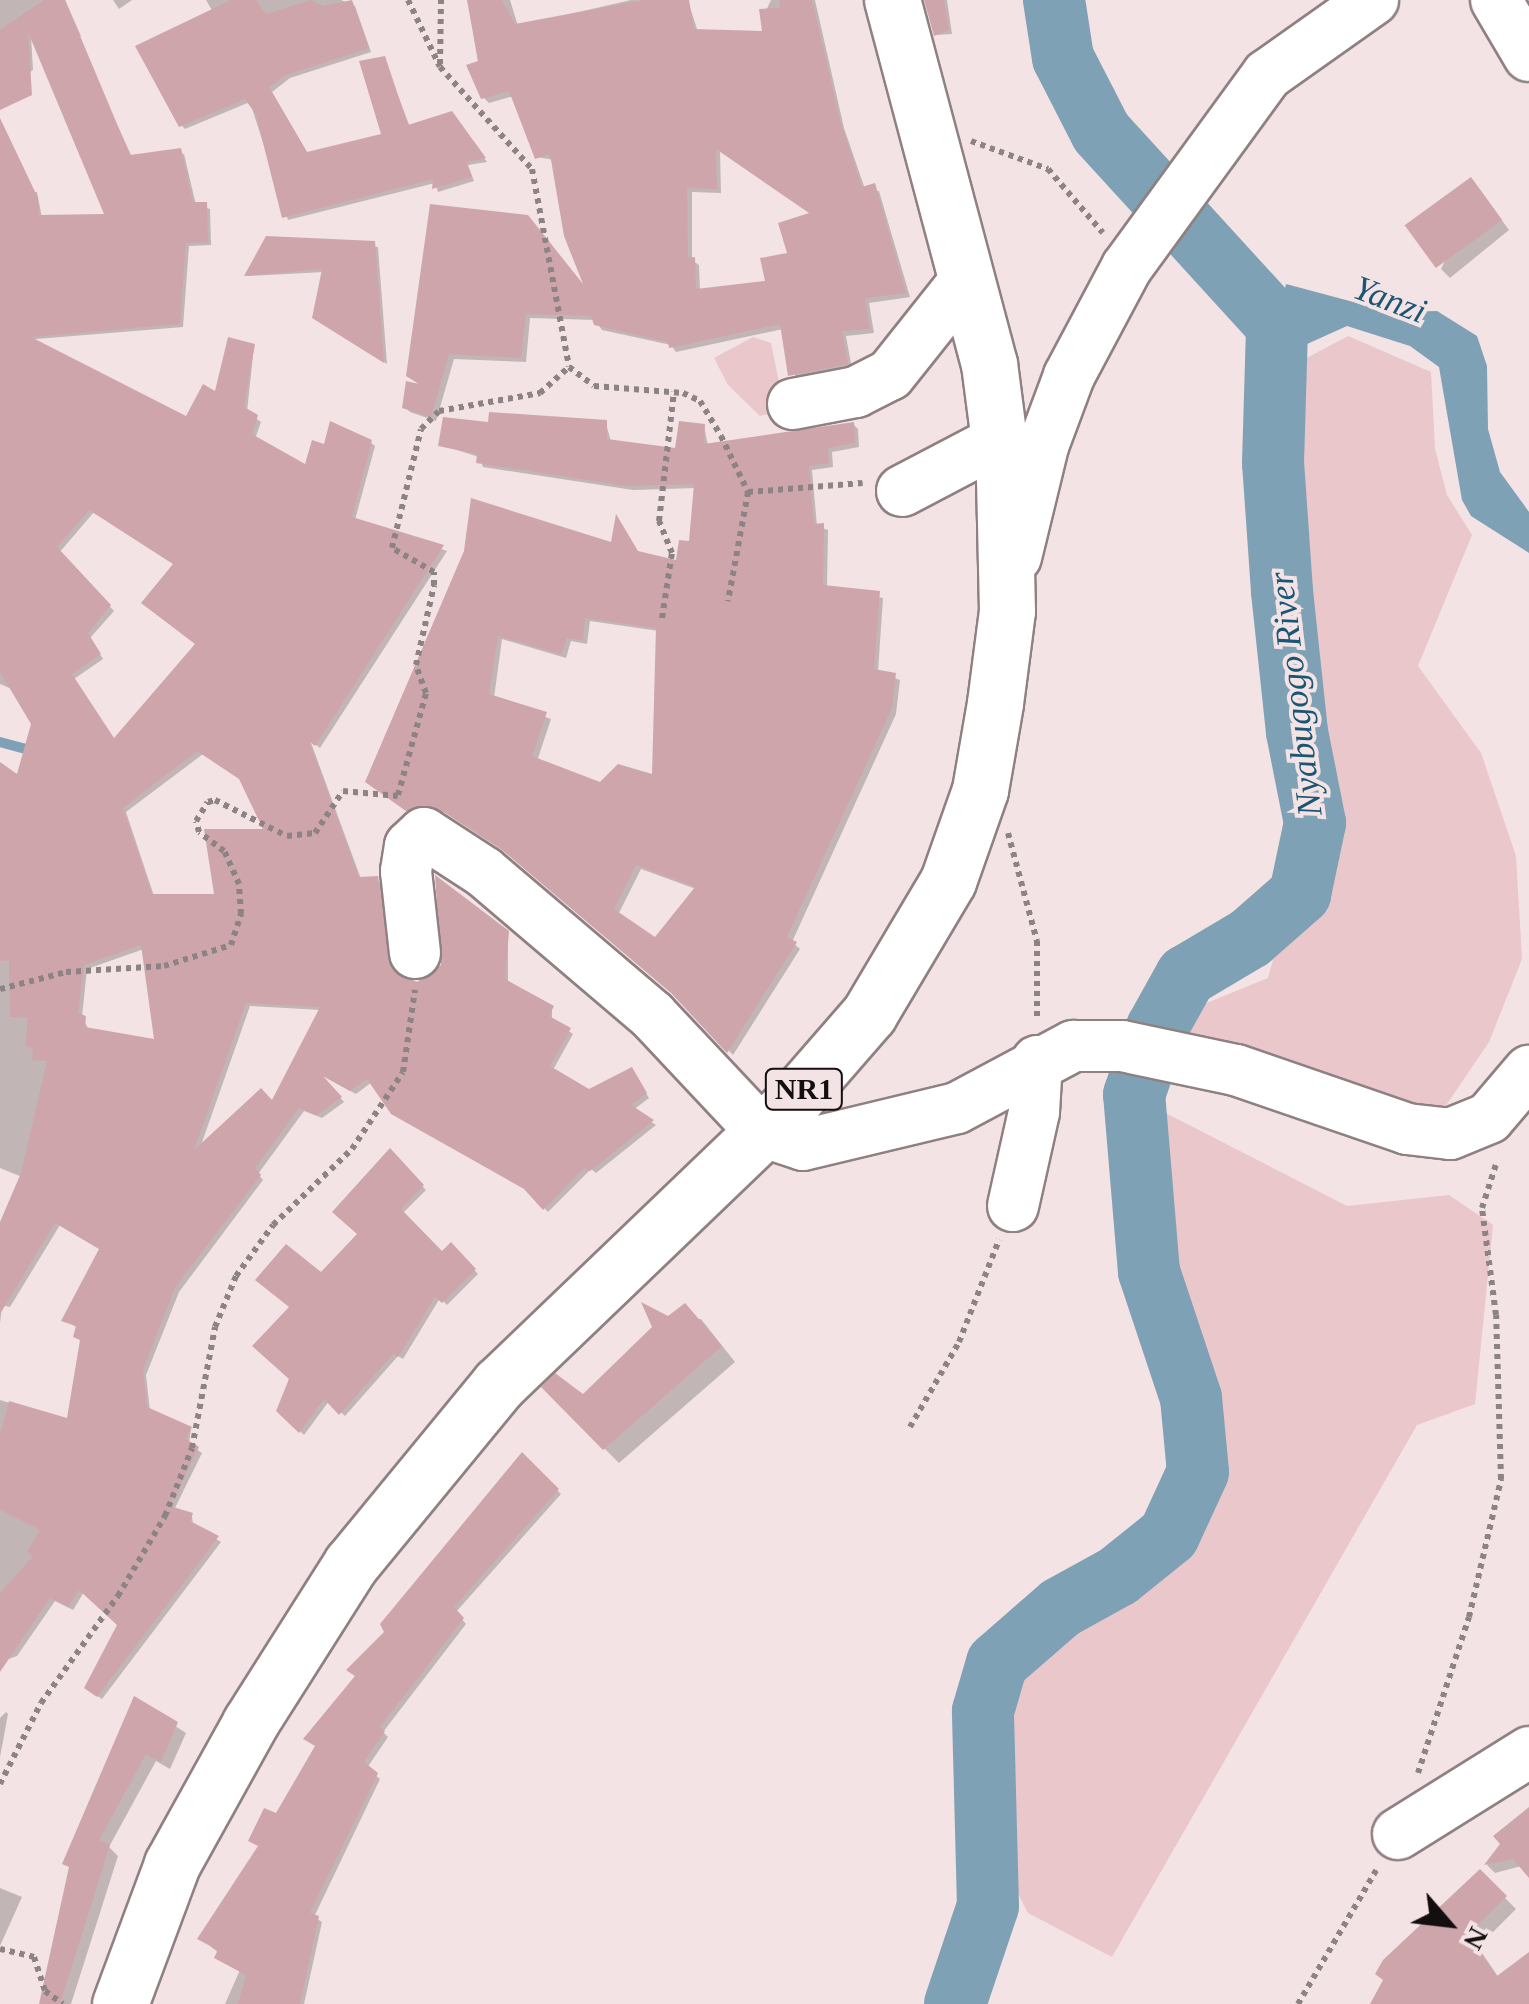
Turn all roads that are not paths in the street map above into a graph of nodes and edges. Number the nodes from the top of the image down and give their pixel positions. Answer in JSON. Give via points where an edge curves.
{"nodes":[{"id":1,"x":892,"y":0,"type":"edge"},
{"id":2,"x":1373,"y":0,"type":"edge"},
{"id":3,"x":1496,"y":0,"type":"edge"},
{"id":4,"x":1529,"y":56,"type":"edge"},
{"id":5,"x":968,"y":277,"type":"junction"},
{"id":6,"x":793,"y":404,"type":"dead end"},
{"id":7,"x":999,"y":440,"type":"junction"},
{"id":8,"x":902,"y":491,"type":"road end"},
{"id":9,"x":1007,"y":612,"type":"junction"},
{"id":10,"x":415,"y":953,"type":"road end"},
{"id":11,"x":1038,"y":1061,"type":"junction"},
{"id":12,"x":1529,"y":1071,"type":"edge"},
{"id":13,"x":761,"y":1130,"type":"junction"},
{"id":14,"x":1012,"y":1206,"type":"road end"},
{"id":15,"x":1529,"y":1752,"type":"edge"},
{"id":16,"x":1398,"y":1834,"type":"road end"},
{"id":17,"x":120,"y":2004,"type":"edge"}],
"edges":[{"from":1,"to":5,"type":"highway","number":"NR1"},
{"from":2,"to":9,"type":"street","via":[[1268,75],[1127,267],[1069,376],[1043,446]]},
{"from":3,"to":4,"type":"street"},
{"from":5,"to":6,"type":"street","via":[[890,374],[856,392]]},
{"from":5,"to":7,"type":"highway","number":"NR1"},
{"from":7,"to":8,"type":"street"},
{"from":7,"to":9,"type":"highway","number":"NR1"},
{"from":9,"to":13,"type":"highway","number":"NR1","via":[[980,790],[948,881],[868,1014]]},
{"from":10,"to":13,"type":"street","via":[[407,816],[543,920],[652,1015]]},
{"from":11,"to":12,"type":"street","via":[[1073,1046],[1122,1046],[1236,1070],[1407,1129],[1450,1134],[1489,1118]]},
{"from":11,"to":13,"type":"street","via":[[957,1108],[865,1135],[803,1145]]},
{"from":11,"to":14,"type":"street","via":[[1034,1112]]},
{"from":13,"to":17,"type":"highway","number":"NR1","via":[[500,1384],[351,1564],[250,1723],[172,1864]]},
{"from":15,"to":16,"type":"street"}]}
